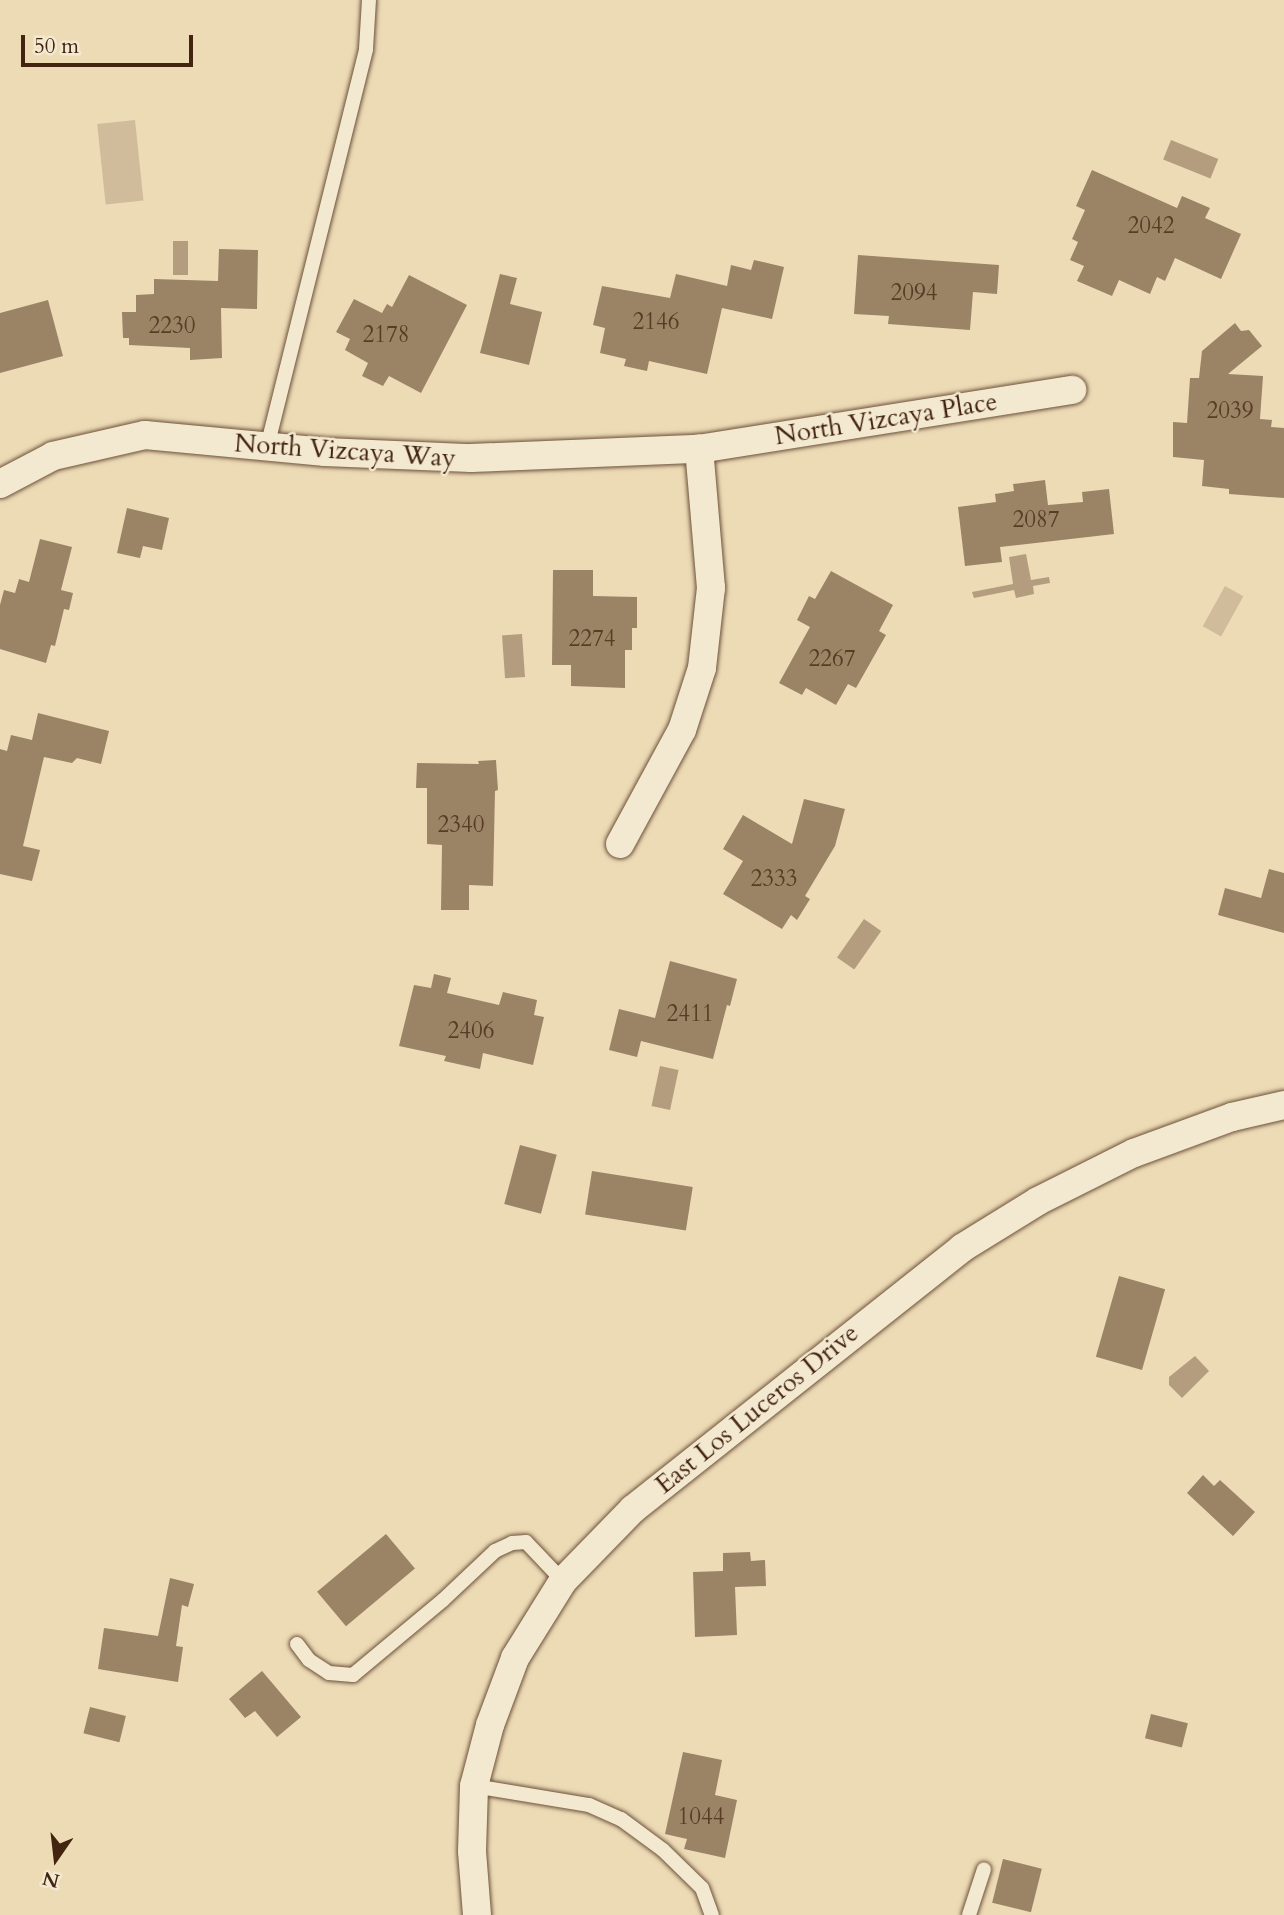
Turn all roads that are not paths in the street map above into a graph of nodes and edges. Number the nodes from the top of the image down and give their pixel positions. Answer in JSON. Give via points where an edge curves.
{"nodes":[{"id":1,"x":369,"y":0,"type":"edge"},
{"id":2,"x":1072,"y":390,"type":"dead end"},
{"id":3,"x":267,"y":447,"type":"junction"},
{"id":4,"x":699,"y":449,"type":"junction"},
{"id":5,"x":0,"y":484,"type":"edge"},
{"id":6,"x":620,"y":844,"type":"dead end"},
{"id":7,"x":1284,"y":1105,"type":"edge"},
{"id":8,"x":563,"y":1581,"type":"junction"},
{"id":9,"x":297,"y":1644,"type":"dead end"},
{"id":10,"x":474,"y":1786,"type":"junction"},
{"id":11,"x":985,"y":1869,"type":"dead end"},
{"id":12,"x":477,"y":1915,"type":"edge"},
{"id":13,"x":712,"y":1915,"type":"edge"},
{"id":14,"x":969,"y":1915,"type":"edge"}],
"edges":[{"from":1,"to":3,"type":"lane","via":[[366,48]]},
{"from":2,"to":4,"type":"street","name":"North Vizcaya Place"},
{"from":3,"to":4,"type":"street","name":"North Vizcaya Way","via":[[471,458]]},
{"from":3,"to":5,"type":"street","name":"North Vizcaya Way","via":[[145,435],[53,456]]},
{"from":4,"to":6,"type":"street","via":[[711,588],[702,668],[682,730]]},
{"from":7,"to":8,"type":"street","name":"East Los Luceros Drive","via":[[1232,1117],[1134,1153],[1038,1201],[962,1248],[633,1509]]},
{"from":8,"to":9,"type":"lane","via":[[526,1542],[512,1542],[495,1551],[353,1675],[329,1673],[309,1660]]},
{"from":8,"to":10,"type":"street","name":"East Los Luceros Drive","via":[[515,1658]]},
{"from":10,"to":12,"type":"street","name":"East Los Luceros Drive","via":[[472,1851]]},
{"from":10,"to":13,"type":"lane","via":[[589,1805],[621,1819],[663,1850],[702,1888]]},
{"from":11,"to":14,"type":"lane"}]}
